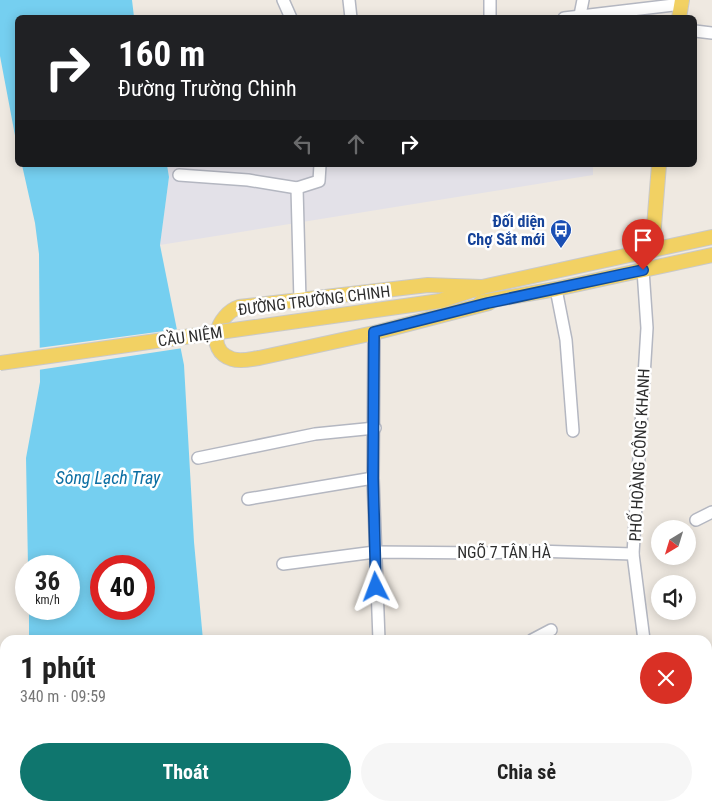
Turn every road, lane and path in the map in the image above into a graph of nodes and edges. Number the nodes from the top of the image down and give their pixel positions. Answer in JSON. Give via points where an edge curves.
{"nodes":[{"id":1,"x":283,"y":0,"type":"edge"},
{"id":2,"x":349,"y":0,"type":"edge"},
{"id":3,"x":490,"y":0,"type":"edge"},
{"id":4,"x":583,"y":0,"type":"edge"},
{"id":5,"x":681,"y":7,"type":"edge"},
{"id":6,"x":290,"y":15,"type":"edge"},
{"id":7,"x":351,"y":15,"type":"edge"},
{"id":8,"x":490,"y":15,"type":"edge"},
{"id":9,"x":580,"y":15,"type":"joint"},
{"id":10,"x":697,"y":31,"type":"edge"},
{"id":11,"x":712,"y":33,"type":"edge"},
{"id":12,"x":320,"y":167,"type":"edge"},
{"id":13,"x":659,"y":167,"type":"edge"},
{"id":14,"x":179,"y":174,"type":"dead end"},
{"id":15,"x":297,"y":188,"type":"junction"},
{"id":16,"x":712,"y":237,"type":"edge"},
{"id":17,"x":652,"y":252,"type":"junction"},
{"id":18,"x":712,"y":255,"type":"edge"},
{"id":19,"x":643,"y":270,"type":"junction"},
{"id":20,"x":482,"y":287,"type":"junction"},
{"id":21,"x":556,"y":289,"type":"junction"},
{"id":22,"x":440,"y":300,"type":"junction"},
{"id":23,"x":300,"y":301,"type":"junction"},
{"id":24,"x":488,"y":303,"type":"junction"},
{"id":25,"x":374,"y":332,"type":"junction"},
{"id":26,"x":0,"y":363,"type":"edge"},
{"id":27,"x":375,"y":428,"type":"junction"},
{"id":28,"x":573,"y":431,"type":"dead end"},
{"id":29,"x":198,"y":458,"type":"dead end"},
{"id":30,"x":373,"y":478,"type":"junction"},
{"id":31,"x":248,"y":499,"type":"dead end"},
{"id":32,"x":712,"y":512,"type":"edge"},
{"id":33,"x":696,"y":520,"type":"dead end"},
{"id":34,"x":375,"y":552,"type":"junction"},
{"id":35,"x":633,"y":554,"type":"junction"},
{"id":36,"x":283,"y":564,"type":"dead end"},
{"id":37,"x":551,"y":630,"type":"dead end"},
{"id":38,"x":379,"y":635,"type":"edge"},
{"id":39,"x":542,"y":635,"type":"edge"},
{"id":40,"x":643,"y":635,"type":"edge"}],
"edges":[{"from":1,"to":6,"type":"street"},
{"from":2,"to":7,"type":"street"},
{"from":3,"to":8,"type":"street"},
{"from":4,"to":9,"type":"street"},
{"from":5,"to":9,"type":"street"},
{"from":10,"to":11,"type":"street"},
{"from":12,"to":15,"type":"street","via":[[318,181]]},
{"from":13,"to":17,"type":"main road"},
{"from":14,"to":15,"type":"street"},
{"from":15,"to":23,"type":"street"},
{"from":16,"to":17,"type":"main road","name":"ĐƯỜNG TRƯỜNG CHINH"},
{"from":17,"to":20,"type":"main road","name":"ĐƯỜNG TRƯỜNG CHINH"},
{"from":18,"to":19,"type":"main road","name":"ĐƯỜNG TRƯỜNG CHINH"},
{"from":19,"to":21,"type":"main road","name":"ĐƯỜNG TRƯỜNG CHINH"},
{"from":19,"to":35,"type":"street","name":"PHỐ HOÀNG CÔNG KHANH","via":[[647,328]]},
{"from":20,"to":22,"type":"main road","name":"ĐƯỜNG TRƯỜNG CHINH"},
{"from":20,"to":23,"type":"main road","name":"ĐƯỜNG TRƯỜNG CHINH","via":[[428,285]]},
{"from":21,"to":24,"type":"main road","name":"ĐƯỜNG TRƯỜNG CHINH"},
{"from":21,"to":28,"type":"street","via":[[566,340]]},
{"from":22,"to":24,"type":"main road","name":"ĐƯỜNG TRƯỜNG CHINH"},
{"from":22,"to":26,"type":"main road","name":"CẦU NIỆM","bridge":true},
{"from":23,"to":25,"type":"main road","name":"ĐƯỜNG TRƯỜNG CHINH","via":[[232,309],[217,330],[219,348],[230,358],[243,360]]},
{"from":24,"to":25,"type":"main road","name":"ĐƯỜNG TRƯỜNG CHINH"},
{"from":25,"to":27,"type":"street"},
{"from":27,"to":29,"type":"street","via":[[315,434]]},
{"from":27,"to":30,"type":"street"},
{"from":30,"to":31,"type":"street"},
{"from":30,"to":34,"type":"street"},
{"from":32,"to":33,"type":"street"},
{"from":34,"to":35,"type":"street","name":"NGÕ 7 TÂN HÀ"},
{"from":34,"to":36,"type":"street","name":"NGÕ 7 TÂN HÀ"},
{"from":34,"to":38,"type":"street"},
{"from":35,"to":40,"type":"street","name":"PHỐ HOÀNG CÔNG KHANH"},
{"from":37,"to":39,"type":"street"}]}
